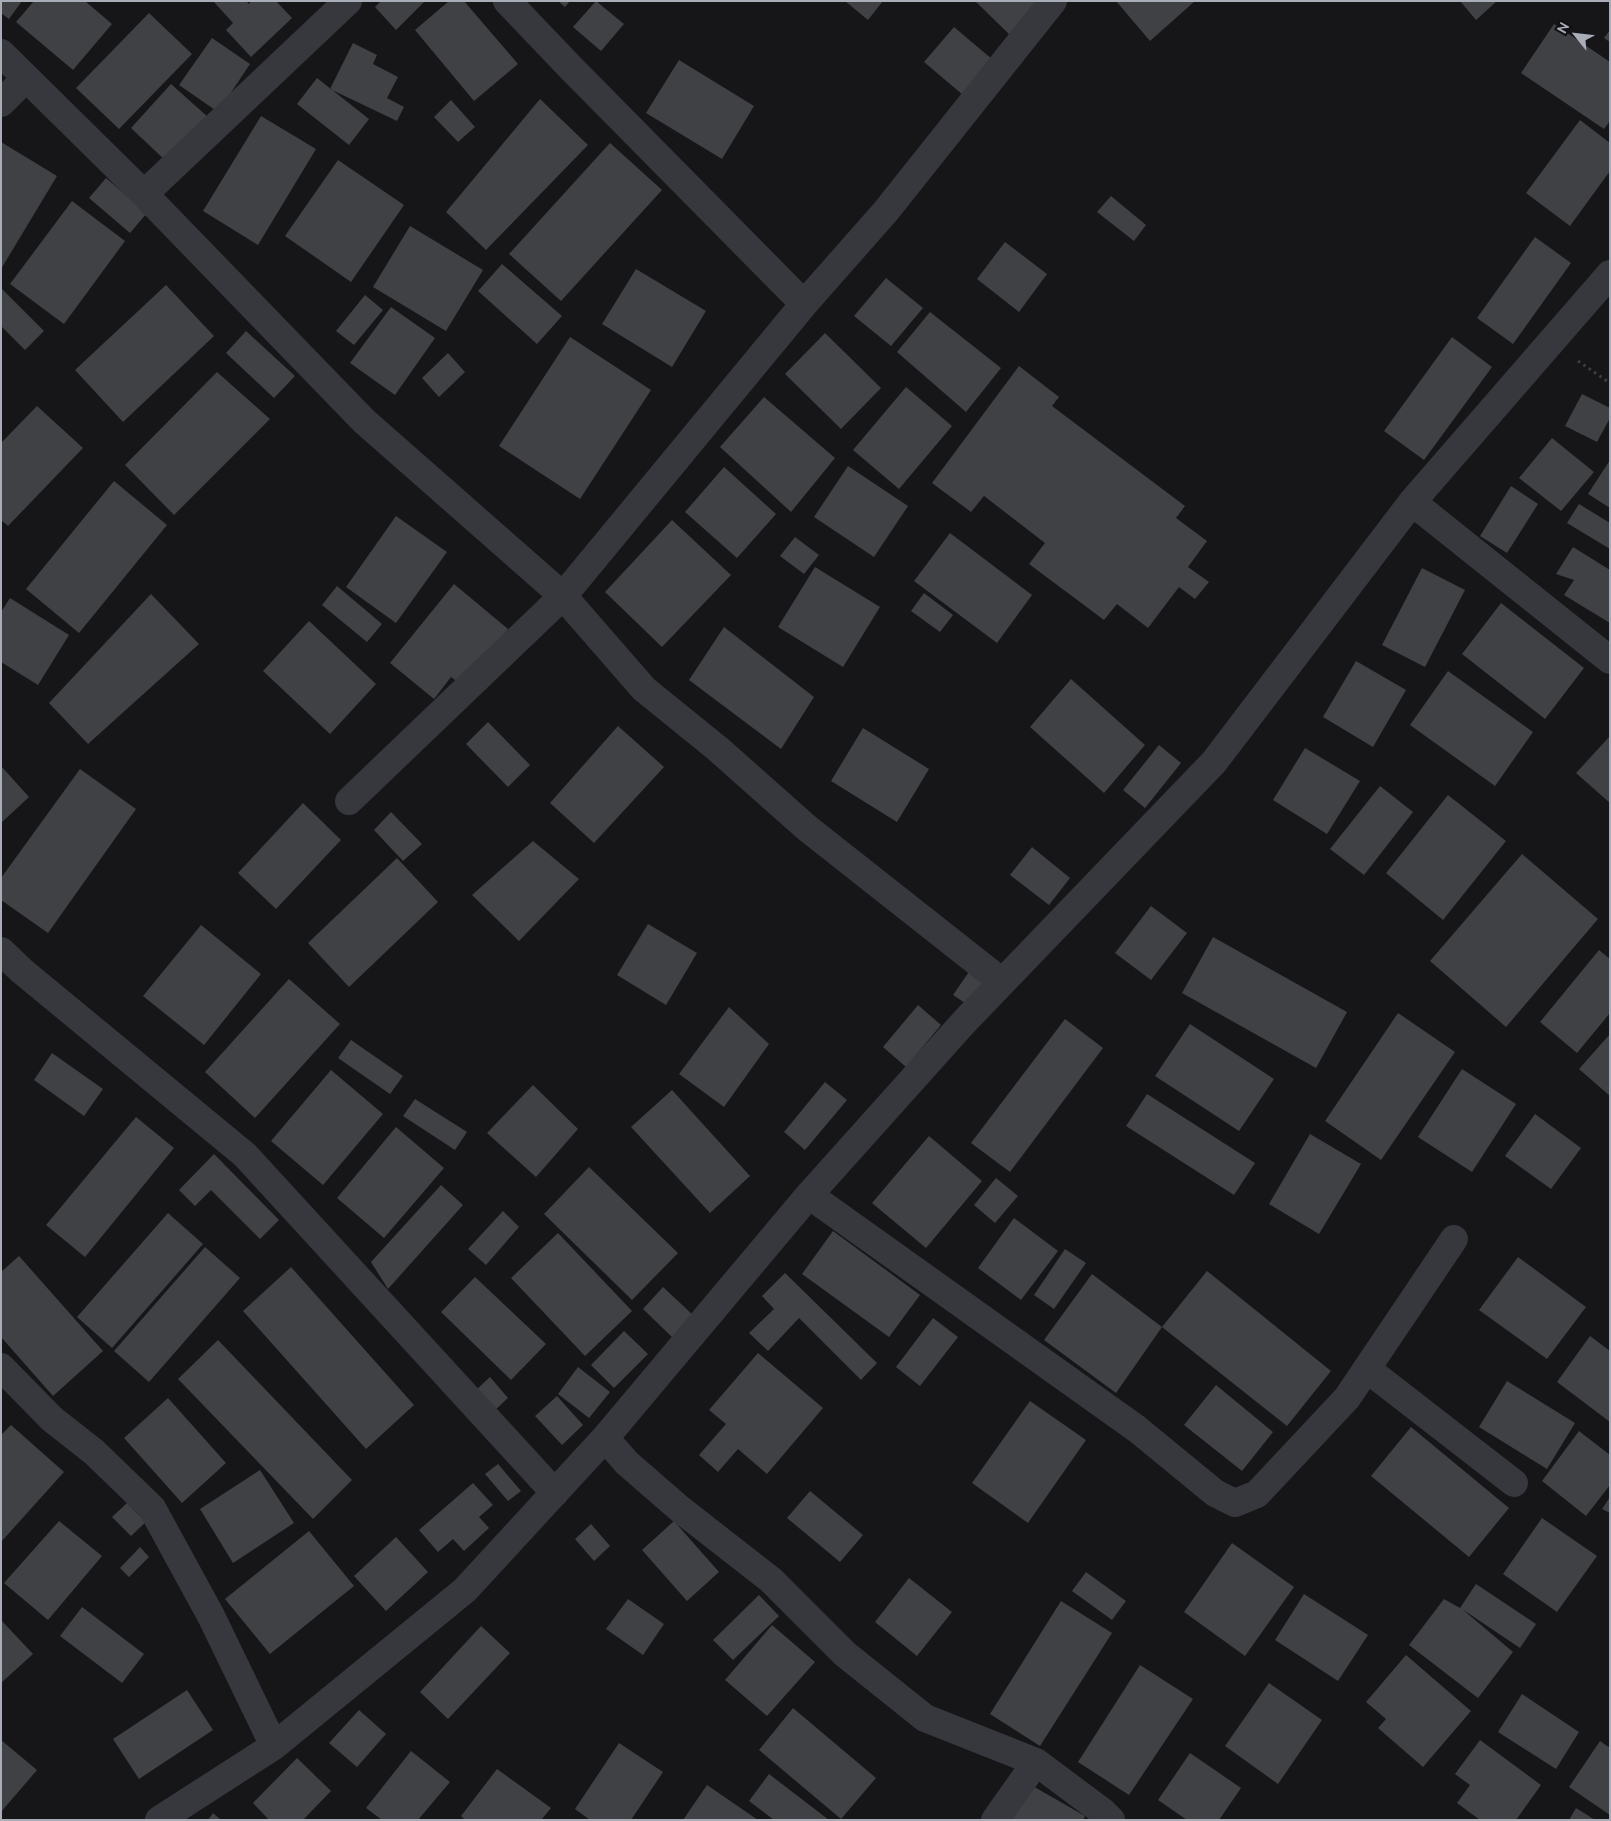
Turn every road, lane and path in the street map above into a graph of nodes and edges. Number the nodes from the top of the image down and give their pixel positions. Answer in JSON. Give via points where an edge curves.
{"nodes":[{"id":1,"x":348,"y":1,"type":"edge"},
{"id":2,"x":507,"y":1,"type":"edge"},
{"id":3,"x":1053,"y":1,"type":"edge"},
{"id":4,"x":1,"y":53,"type":"edge"},
{"id":5,"x":26,"y":78,"type":"junction"},
{"id":6,"x":1,"y":103,"type":"edge"},
{"id":7,"x":144,"y":194,"type":"junction"},
{"id":8,"x":1610,"y":274,"type":"edge"},
{"id":9,"x":804,"y":304,"type":"junction"},
{"id":10,"x":1412,"y":502,"type":"junction"},
{"id":11,"x":562,"y":596,"type":"junction"},
{"id":12,"x":1610,"y":660,"type":"edge"},
{"id":13,"x":349,"y":802,"type":"dead end"},
{"id":14,"x":1,"y":951,"type":"edge"},
{"id":15,"x":1002,"y":981,"type":"junction"},
{"id":16,"x":809,"y":1196,"type":"junction"},
{"id":17,"x":1454,"y":1239,"type":"dead end"},
{"id":18,"x":1,"y":1367,"type":"edge"},
{"id":19,"x":1367,"y":1369,"type":"junction"},
{"id":20,"x":605,"y":1438,"type":"junction"},
{"id":21,"x":1514,"y":1483,"type":"dead end"},
{"id":22,"x":556,"y":1493,"type":"junction"},
{"id":23,"x":274,"y":1746,"type":"junction"},
{"id":24,"x":1036,"y":1762,"type":"junction"},
{"id":25,"x":159,"y":1820,"type":"edge"},
{"id":26,"x":995,"y":1820,"type":"edge"},
{"id":27,"x":1111,"y":1820,"type":"edge"}],
"edges":[{"from":1,"to":7,"type":"street"},
{"from":2,"to":9,"type":"street"},
{"from":3,"to":9,"type":"street","via":[[886,211]]},
{"from":4,"to":5,"type":"street"},
{"from":5,"to":6,"type":"street"},
{"from":5,"to":7,"type":"street"},
{"from":7,"to":11,"type":"street","via":[[364,421]]},
{"from":8,"to":10,"type":"street"},
{"from":9,"to":11,"type":"street"},
{"from":10,"to":12,"type":"street"},
{"from":10,"to":15,"type":"street","via":[[1214,762]]},
{"from":11,"to":13,"type":"street"},
{"from":11,"to":15,"type":"street","via":[[644,689],[807,828]]},
{"from":14,"to":22,"type":"street","via":[[22,972],[245,1155]]},
{"from":15,"to":16,"type":"street"},
{"from":16,"to":19,"type":"street","via":[[1137,1429],[1215,1493],[1235,1503],[1257,1494],[1347,1398]]},
{"from":16,"to":20,"type":"street"},
{"from":17,"to":19,"type":"street"},
{"from":18,"to":23,"type":"street","via":[[52,1419],[94,1452],[152,1508],[211,1616]]},
{"from":19,"to":21,"type":"street"},
{"from":20,"to":22,"type":"street"},
{"from":20,"to":24,"type":"street","via":[[680,1509],[771,1580],[845,1654],[925,1718]]},
{"from":22,"to":23,"type":"street","via":[[465,1590]]},
{"from":23,"to":25,"type":"street"},
{"from":24,"to":26,"type":"street"},
{"from":24,"to":27,"type":"street"}]}
